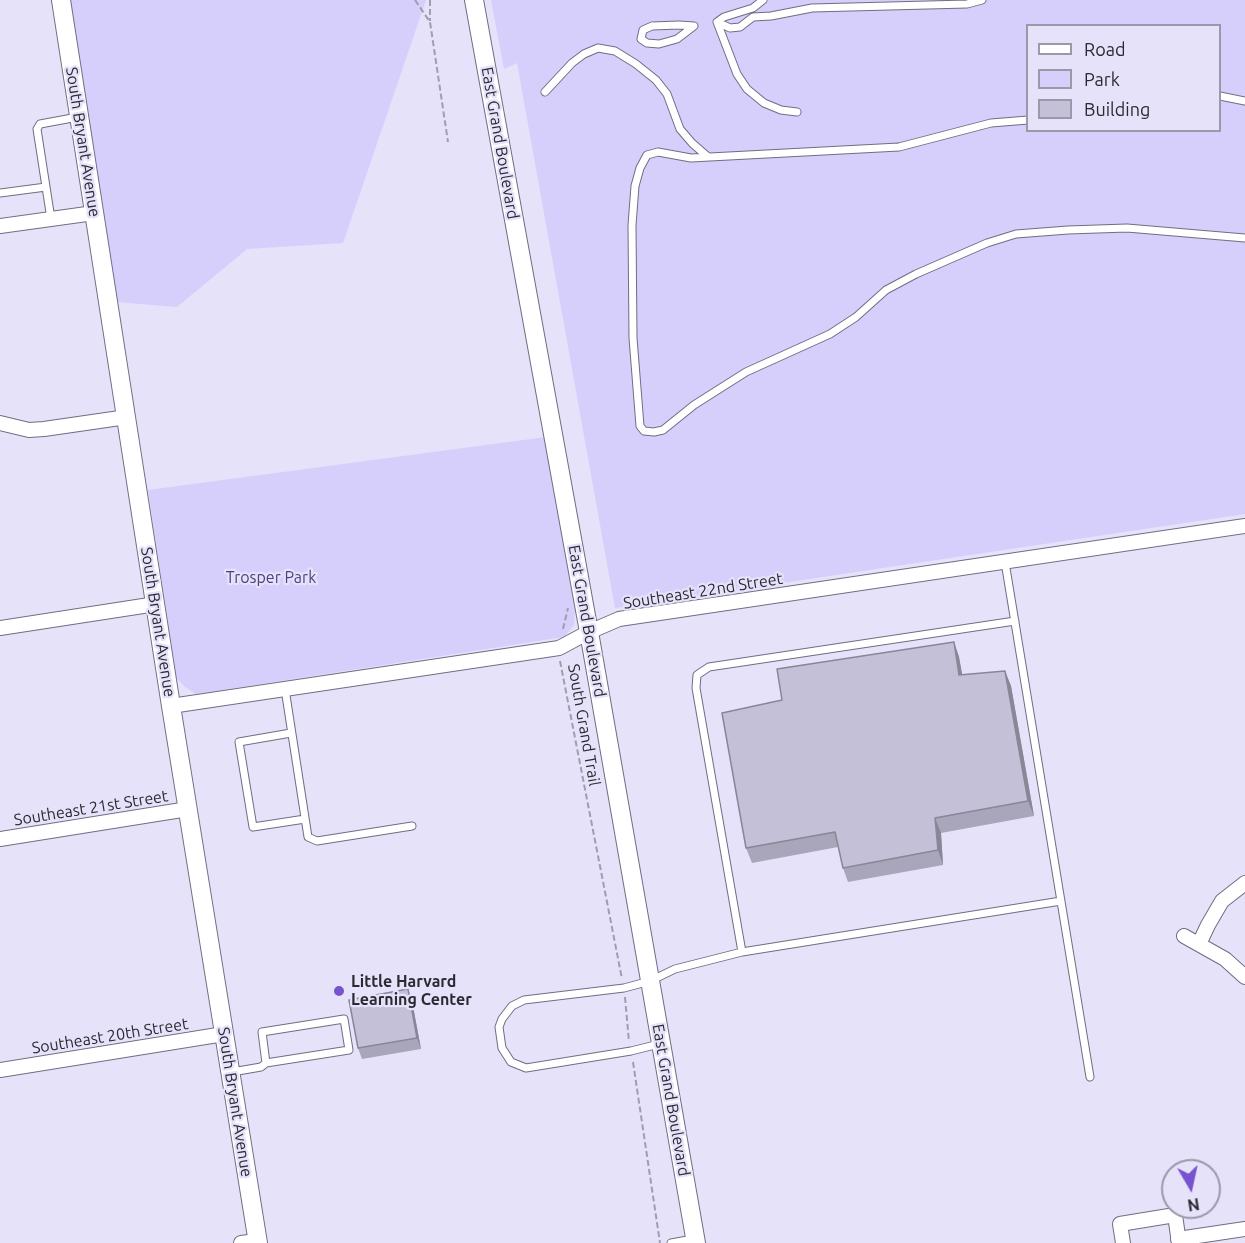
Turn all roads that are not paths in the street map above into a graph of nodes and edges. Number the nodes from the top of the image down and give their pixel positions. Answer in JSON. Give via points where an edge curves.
{"nodes":[{"id":1,"x":61,"y":0,"type":"edge"},
{"id":2,"x":474,"y":0,"type":"edge"},
{"id":3,"x":763,"y":0,"type":"edge"},
{"id":4,"x":982,"y":0,"type":"edge"},
{"id":5,"x":717,"y":22,"type":"junction"},
{"id":6,"x":694,"y":26,"type":"joint"},
{"id":7,"x":545,"y":92,"type":"dead end"},
{"id":8,"x":1221,"y":96,"type":"edge"},
{"id":9,"x":1245,"y":101,"type":"edge"},
{"id":10,"x":796,"y":112,"type":"dead end"},
{"id":11,"x":79,"y":117,"type":"junction"},
{"id":12,"x":1026,"y":120,"type":"edge"},
{"id":13,"x":708,"y":157,"type":"junction"},
{"id":14,"x":46,"y":187,"type":"junction"},
{"id":15,"x":0,"y":193,"type":"edge"},
{"id":16,"x":94,"y":213,"type":"junction"},
{"id":17,"x":51,"y":219,"type":"junction"},
{"id":18,"x":0,"y":226,"type":"edge"},
{"id":19,"x":1245,"y":238,"type":"edge"},
{"id":20,"x":127,"y":417,"type":"junction"},
{"id":21,"x":0,"y":423,"type":"edge"},
{"id":22,"x":1245,"y":526,"type":"edge"},
{"id":23,"x":1005,"y":562,"type":"junction"},
{"id":24,"x":156,"y":604,"type":"junction"},
{"id":25,"x":1015,"y":621,"type":"junction"},
{"id":26,"x":0,"y":628,"type":"edge"},
{"id":27,"x":589,"y":632,"type":"junction"},
{"id":28,"x":285,"y":689,"type":"junction"},
{"id":29,"x":171,"y":706,"type":"junction"},
{"id":30,"x":291,"y":734,"type":"junction"},
{"id":31,"x":188,"y":809,"type":"junction"},
{"id":32,"x":305,"y":819,"type":"junction"},
{"id":33,"x":412,"y":826,"type":"dead end"},
{"id":34,"x":0,"y":839,"type":"edge"},
{"id":35,"x":1245,"y":883,"type":"edge"},
{"id":36,"x":1061,"y":901,"type":"junction"},
{"id":37,"x":1184,"y":936,"type":"dead end"},
{"id":38,"x":1199,"y":944,"type":"junction"},
{"id":39,"x":742,"y":952,"type":"junction"},
{"id":40,"x":1245,"y":977,"type":"edge"},
{"id":41,"x":650,"y":981,"type":"junction"},
{"id":42,"x":224,"y":1035,"type":"junction"},
{"id":43,"x":661,"y":1043,"type":"junction"},
{"id":44,"x":266,"y":1063,"type":"junction"},
{"id":45,"x":0,"y":1070,"type":"edge"},
{"id":46,"x":230,"y":1072,"type":"junction"},
{"id":47,"x":1090,"y":1077,"type":"dead end"},
{"id":48,"x":1245,"y":1229,"type":"edge"},
{"id":49,"x":696,"y":1241,"type":"edge"},
{"id":50,"x":1179,"y":1241,"type":"edge"},
{"id":51,"x":252,"y":1242,"type":"edge"},
{"id":52,"x":671,"y":1243,"type":"edge"},
{"id":53,"x":1123,"y":1243,"type":"edge"}],
"edges":[{"from":1,"to":11,"type":"street","name":"South Bryant Avenue"},
{"from":2,"to":27,"type":"street","name":"East Grand Boulevard"},
{"from":3,"to":5,"type":"lane"},
{"from":4,"to":5,"type":"lane","via":[[966,4],[812,8],[753,17],[740,27],[730,28]]},
{"from":5,"to":10,"type":"lane","via":[[747,89],[764,104]]},
{"from":6,"to":6,"type":"lane","via":[[677,39],[659,44],[641,39],[643,30],[652,26]]},
{"from":7,"to":13,"type":"lane","via":[[584,54],[598,48],[615,51],[656,80],[667,94],[680,129]]},
{"from":8,"to":9,"type":"lane"},
{"from":11,"to":14,"type":"lane","via":[[40,124],[37,129]]},
{"from":11,"to":16,"type":"street","name":"South Bryant Avenue"},
{"from":12,"to":13,"type":"lane","via":[[991,123],[899,147]]},
{"from":13,"to":19,"type":"lane","via":[[658,152],[647,155],[635,186],[633,338],[637,408],[644,431],[663,430],[746,372],[830,334],[886,290],[987,243],[1016,234],[1127,228]]},
{"from":14,"to":15,"type":"lane"},
{"from":14,"to":17,"type":"lane"},
{"from":16,"to":17,"type":"street"},
{"from":16,"to":20,"type":"street","name":"South Bryant Avenue"},
{"from":17,"to":18,"type":"street"},
{"from":20,"to":21,"type":"street","via":[[29,430]]},
{"from":20,"to":24,"type":"street","name":"South Bryant Avenue"},
{"from":22,"to":23,"type":"street","name":"Southeast 22nd Street"},
{"from":23,"to":25,"type":"lane"},
{"from":23,"to":27,"type":"street","name":"Southeast 22nd Street","via":[[619,619]]},
{"from":24,"to":26,"type":"street"},
{"from":24,"to":29,"type":"street","name":"South Bryant Avenue"},
{"from":25,"to":36,"type":"lane"},
{"from":25,"to":39,"type":"lane","via":[[709,667],[697,675],[696,688]]},
{"from":27,"to":28,"type":"street","name":"Southeast 22nd Street","via":[[559,648]]},
{"from":27,"to":41,"type":"street","name":"East Grand Boulevard"},
{"from":28,"to":29,"type":"street","name":"Southeast 22nd Street"},
{"from":28,"to":30,"type":"lane"},
{"from":29,"to":31,"type":"street","name":"South Bryant Avenue"},
{"from":30,"to":32,"type":"lane"},
{"from":30,"to":32,"type":"lane","via":[[239,742],[253,827]]},
{"from":31,"to":34,"type":"street","name":"Southeast 21st Street"},
{"from":31,"to":42,"type":"street","name":"South Bryant Avenue"},
{"from":32,"to":33,"type":"lane","via":[[308,837],[317,841]]},
{"from":35,"to":38,"type":"street","via":[[1222,901]]},
{"from":36,"to":39,"type":"lane"},
{"from":36,"to":47,"type":"lane"},
{"from":37,"to":38,"type":"street"},
{"from":38,"to":40,"type":"street"},
{"from":39,"to":41,"type":"lane","via":[[675,969]]},
{"from":41,"to":43,"type":"street","name":"East Grand Boulevard"},
{"from":41,"to":43,"type":"lane","via":[[624,988],[524,1000],[512,1006],[502,1019],[502,1048],[511,1062],[526,1068]]},
{"from":42,"to":45,"type":"street","name":"Southeast 20th Street"},
{"from":42,"to":46,"type":"street","name":"South Bryant Avenue"},
{"from":43,"to":49,"type":"street","name":"East Grand Boulevard"},
{"from":44,"to":44,"type":"lane","via":[[349,1050],[344,1019],[262,1032]]},
{"from":44,"to":46,"type":"lane"},
{"from":46,"to":51,"type":"street","name":"South Bryant Avenue"},
{"from":48,"to":50,"type":"street"},
{"from":49,"to":52,"type":"lane"},
{"from":50,"to":53,"type":"street","via":[[1175,1215],[1120,1224]]}]}
